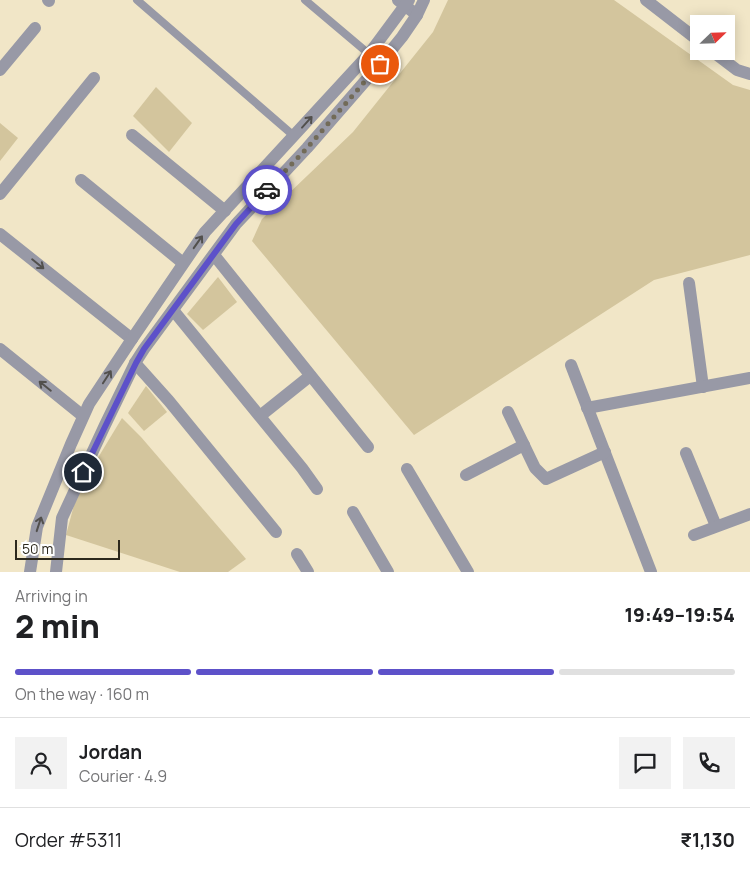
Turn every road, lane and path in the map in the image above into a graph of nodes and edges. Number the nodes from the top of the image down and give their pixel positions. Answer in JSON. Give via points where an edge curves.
{"nodes":[{"id":1,"x":137,"y":0,"type":"edge"},
{"id":2,"x":304,"y":0,"type":"edge"},
{"id":3,"x":424,"y":0,"type":"edge"},
{"id":4,"x":404,"y":2,"type":"edge"},
{"id":5,"x":653,"y":2,"type":"edge"},
{"id":6,"x":417,"y":15,"type":"junction"},
{"id":7,"x":35,"y":28,"type":"dead end"},
{"id":8,"x":690,"y":33,"type":"edge"},
{"id":9,"x":369,"y":54,"type":"junction"},
{"id":10,"x":724,"y":60,"type":"edge"},
{"id":11,"x":0,"y":70,"type":"edge"},
{"id":12,"x":750,"y":74,"type":"edge"},
{"id":13,"x":94,"y":78,"type":"dead end"},
{"id":14,"x":132,"y":135,"type":"dead end"},
{"id":15,"x":294,"y":136,"type":"junction"},
{"id":16,"x":81,"y":180,"type":"dead end"},
{"id":17,"x":0,"y":194,"type":"edge"},
{"id":18,"x":225,"y":211,"type":"junction"},
{"id":19,"x":0,"y":234,"type":"edge"},
{"id":20,"x":214,"y":255,"type":"junction"},
{"id":21,"x":183,"y":263,"type":"junction"},
{"id":22,"x":689,"y":283,"type":"dead end"},
{"id":23,"x":173,"y":310,"type":"junction"},
{"id":24,"x":132,"y":339,"type":"junction"},
{"id":25,"x":0,"y":349,"type":"edge"},
{"id":26,"x":136,"y":363,"type":"junction"},
{"id":27,"x":571,"y":365,"type":"dead end"},
{"id":28,"x":310,"y":376,"type":"junction"},
{"id":29,"x":750,"y":378,"type":"edge"},
{"id":30,"x":703,"y":386,"type":"junction"},
{"id":31,"x":587,"y":408,"type":"junction"},
{"id":32,"x":508,"y":412,"type":"dead end"},
{"id":33,"x":84,"y":416,"type":"junction"},
{"id":34,"x":260,"y":416,"type":"junction"},
{"id":35,"x":524,"y":445,"type":"junction"},
{"id":36,"x":368,"y":446,"type":"dead end"},
{"id":37,"x":605,"y":452,"type":"junction"},
{"id":38,"x":686,"y":453,"type":"dead end"},
{"id":39,"x":407,"y":469,"type":"dead end"},
{"id":40,"x":466,"y":475,"type":"dead end"},
{"id":41,"x":317,"y":489,"type":"dead end"},
{"id":42,"x":353,"y":512,"type":"dead end"},
{"id":43,"x":750,"y":514,"type":"edge"},
{"id":44,"x":716,"y":526,"type":"junction"},
{"id":45,"x":276,"y":532,"type":"dead end"},
{"id":46,"x":694,"y":535,"type":"dead end"},
{"id":47,"x":297,"y":554,"type":"dead end"},
{"id":48,"x":30,"y":572,"type":"edge"},
{"id":49,"x":56,"y":572,"type":"edge"},
{"id":50,"x":308,"y":572,"type":"edge"},
{"id":51,"x":388,"y":572,"type":"edge"},
{"id":52,"x":468,"y":572,"type":"edge"},
{"id":53,"x":651,"y":572,"type":"edge"}],
"edges":[{"from":1,"to":15,"type":"lane"},
{"from":2,"to":9,"type":"lane"},
{"from":3,"to":6,"type":"street"},
{"from":4,"to":6,"type":"street"},
{"from":4,"to":9,"type":"street"},
{"from":5,"to":8,"type":"street"},
{"from":6,"to":20,"type":"street","via":[[380,64],[241,218]]},
{"from":7,"to":11,"type":"street"},
{"from":15,"to":9,"type":"street","one_way":true},
{"from":10,"to":12,"type":"street","via":[[737,70]]},
{"from":13,"to":17,"type":"street"},
{"from":14,"to":18,"type":"street"},
{"from":15,"to":18,"type":"street"},
{"from":16,"to":21,"type":"street"},
{"from":21,"to":18,"type":"street","one_way":true},
{"from":19,"to":24,"type":"street","one_way":true},
{"from":20,"to":23,"type":"street"},
{"from":20,"to":28,"type":"street"},
{"from":21,"to":24,"type":"street"},
{"from":22,"to":30,"type":"street"},
{"from":23,"to":26,"type":"street"},
{"from":23,"to":34,"type":"street"},
{"from":33,"to":24,"type":"street","one_way":true},
{"from":33,"to":25,"type":"street","one_way":true},
{"from":26,"to":45,"type":"street"},
{"from":26,"to":49,"type":"street","via":[[62,518]]},
{"from":27,"to":31,"type":"street"},
{"from":28,"to":34,"type":"street"},
{"from":28,"to":36,"type":"street"},
{"from":29,"to":30,"type":"street"},
{"from":30,"to":31,"type":"street"},
{"from":31,"to":37,"type":"street"},
{"from":32,"to":35,"type":"street"},
{"from":48,"to":33,"type":"street","one_way":true,"via":[[37,527]]},
{"from":34,"to":41,"type":"street"},
{"from":35,"to":37,"type":"street","via":[[535,468],[546,479]]},
{"from":35,"to":40,"type":"street"},
{"from":37,"to":53,"type":"street"},
{"from":38,"to":44,"type":"street"},
{"from":39,"to":52,"type":"street"},
{"from":42,"to":51,"type":"street"},
{"from":43,"to":44,"type":"street"},
{"from":44,"to":46,"type":"street"},
{"from":47,"to":50,"type":"street"}]}
